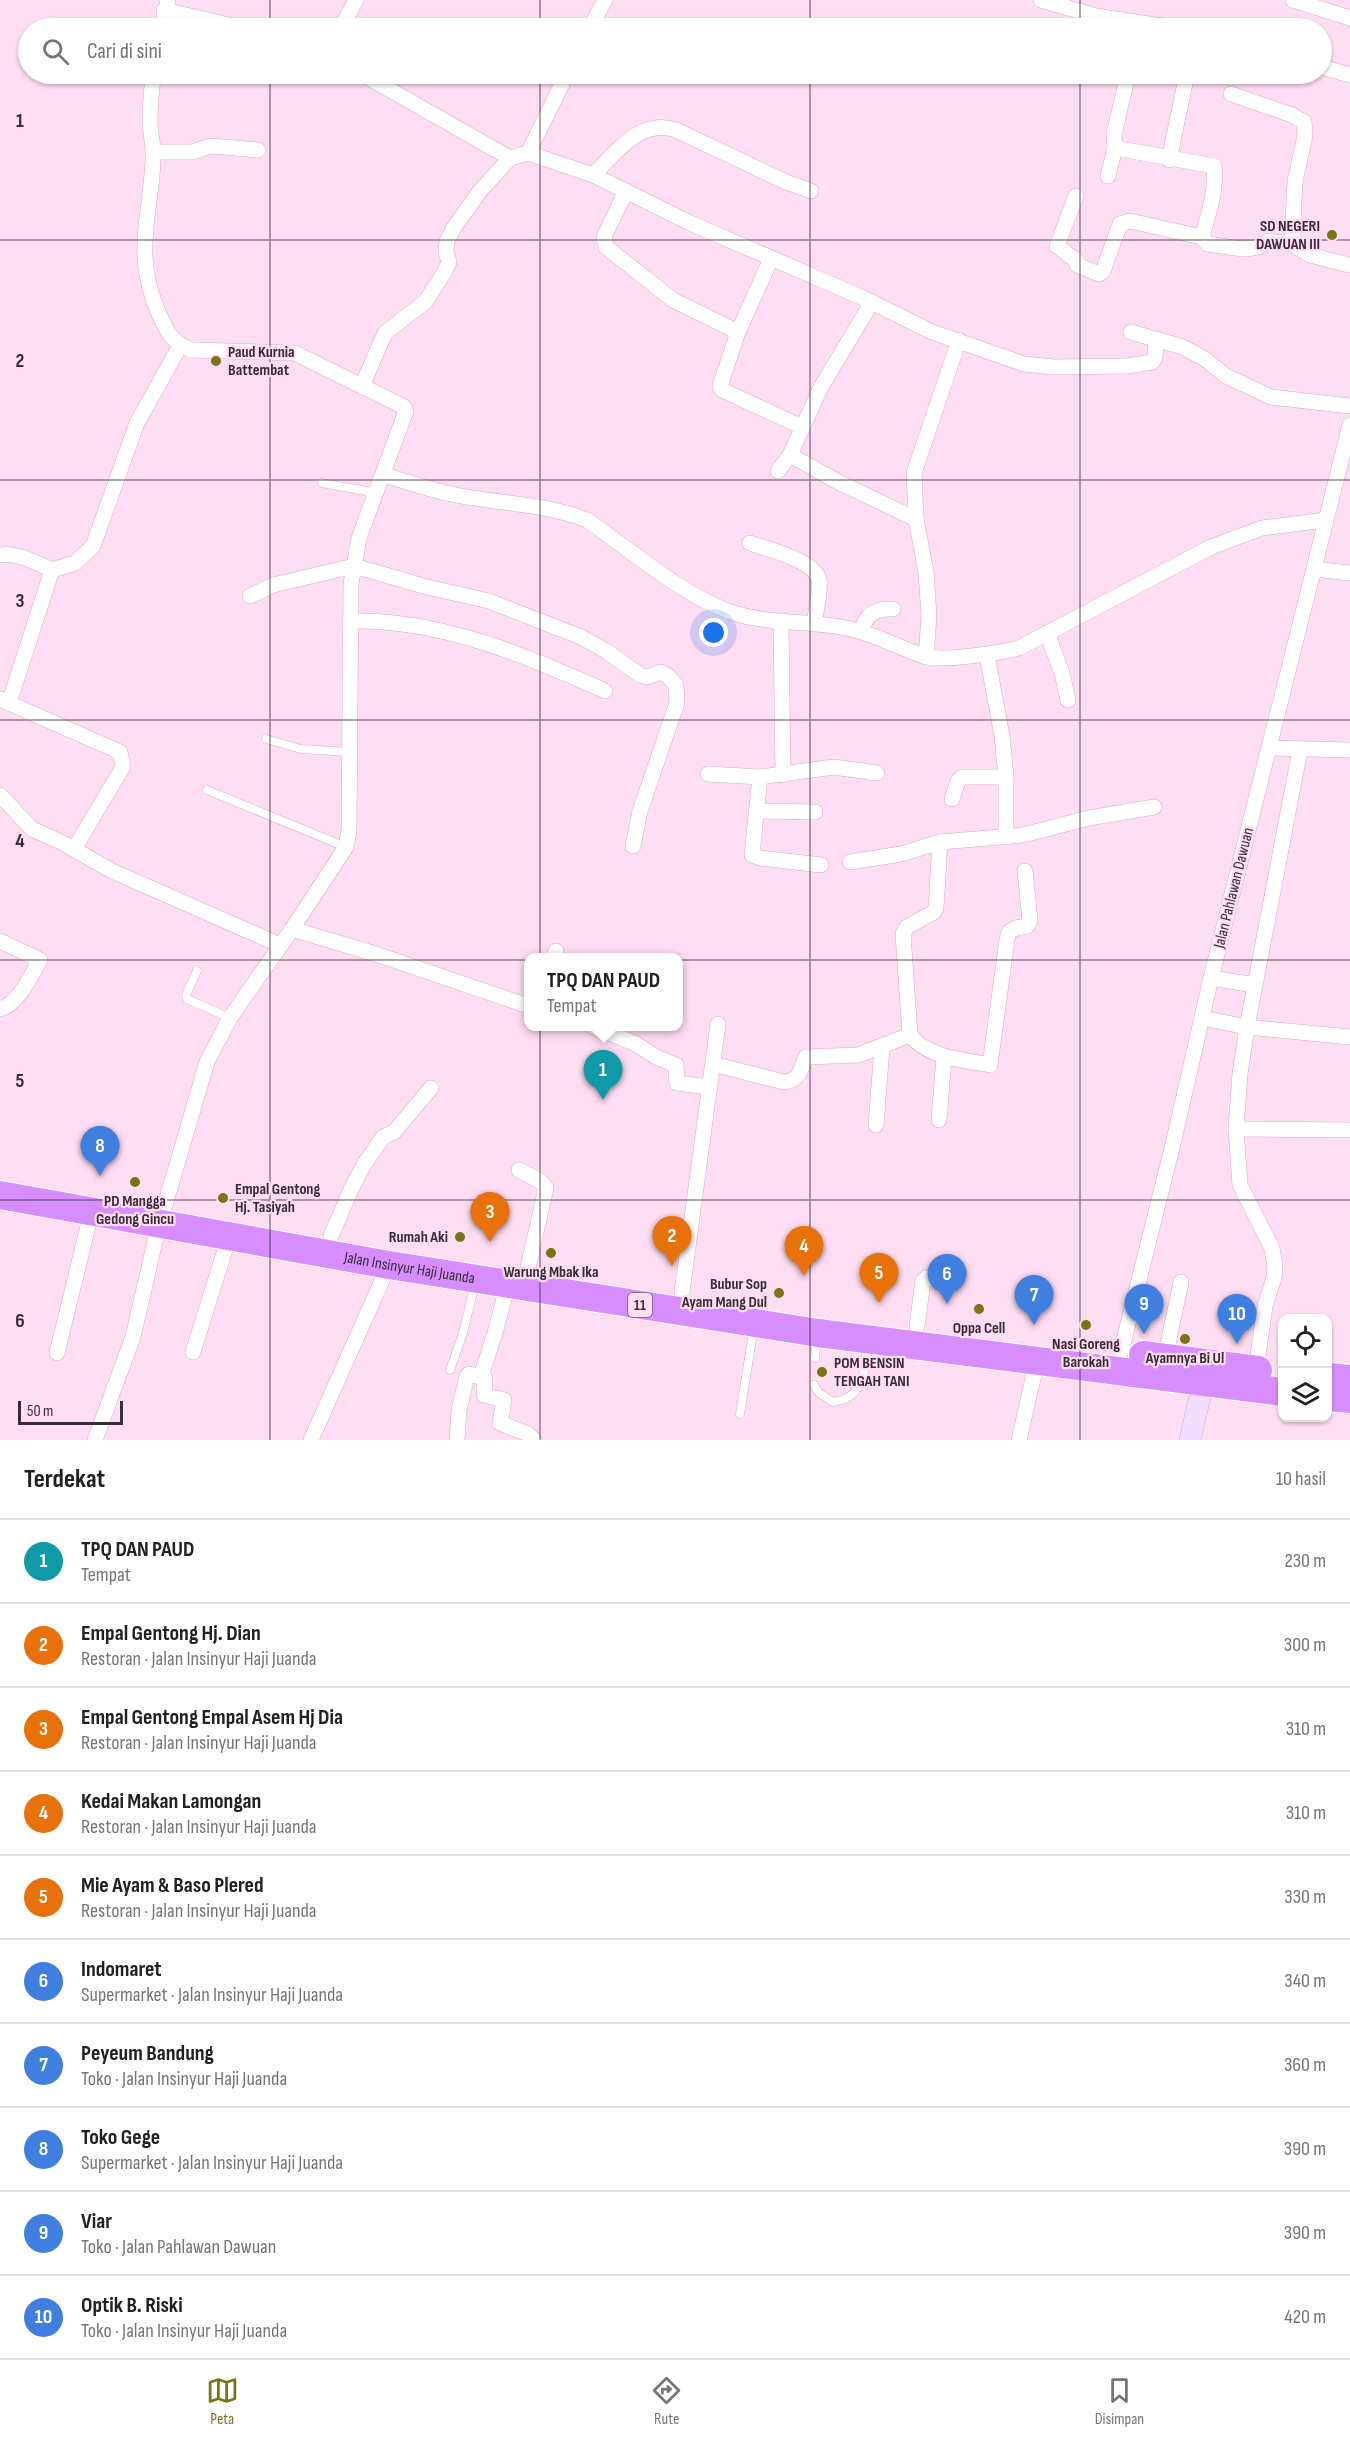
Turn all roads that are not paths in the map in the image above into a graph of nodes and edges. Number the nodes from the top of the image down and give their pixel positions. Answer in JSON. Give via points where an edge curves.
{"nodes":[{"id":1,"x":356,"y":0,"type":"edge"},
{"id":2,"x":605,"y":0,"type":"edge"},
{"id":3,"x":1041,"y":0,"type":"edge"},
{"id":4,"x":1293,"y":0,"type":"edge"},
{"id":5,"x":166,"y":5,"type":"edge"},
{"id":6,"x":209,"y":18,"type":"edge"},
{"id":7,"x":346,"y":18,"type":"edge"},
{"id":8,"x":595,"y":18,"type":"edge"},
{"id":9,"x":1106,"y":18,"type":"edge"},
{"id":10,"x":1350,"y":18,"type":"edge"},
{"id":11,"x":1332,"y":70,"type":"edge"},
{"id":12,"x":1350,"y":75,"type":"edge"},
{"id":13,"x":153,"y":84,"type":"edge"},
{"id":14,"x":380,"y":84,"type":"edge"},
{"id":15,"x":562,"y":84,"type":"edge"},
{"id":16,"x":1126,"y":84,"type":"edge"},
{"id":17,"x":1185,"y":84,"type":"edge"},
{"id":18,"x":1231,"y":94,"type":"dead end"},
{"id":19,"x":1115,"y":148,"type":"junction"},
{"id":20,"x":258,"y":150,"type":"dead end"},
{"id":21,"x":153,"y":152,"type":"junction"},
{"id":22,"x":528,"y":153,"type":"junction"},
{"id":23,"x":510,"y":158,"type":"junction"},
{"id":24,"x":1169,"y":160,"type":"junction"},
{"id":25,"x":593,"y":175,"type":"junction"},
{"id":26,"x":1108,"y":176,"type":"dead end"},
{"id":27,"x":811,"y":191,"type":"dead end"},
{"id":28,"x":626,"y":192,"type":"junction"},
{"id":29,"x":1076,"y":196,"type":"dead end"},
{"id":30,"x":1202,"y":237,"type":"junction"},
{"id":31,"x":1292,"y":244,"type":"junction"},
{"id":32,"x":771,"y":258,"type":"junction"},
{"id":33,"x":1350,"y":260,"type":"edge"},
{"id":34,"x":872,"y":303,"type":"junction"},
{"id":35,"x":738,"y":332,"type":"junction"},
{"id":36,"x":1131,"y":332,"type":"dead end"},
{"id":37,"x":959,"y":340,"type":"junction"},
{"id":38,"x":1156,"y":341,"type":"junction"},
{"id":39,"x":180,"y":346,"type":"junction"},
{"id":40,"x":362,"y":386,"type":"junction"},
{"id":41,"x":1350,"y":406,"type":"edge"},
{"id":42,"x":1350,"y":425,"type":"edge"},
{"id":43,"x":802,"y":428,"type":"junction"},
{"id":44,"x":790,"y":455,"type":"junction"},
{"id":45,"x":778,"y":471,"type":"dead end"},
{"id":46,"x":384,"y":475,"type":"junction"},
{"id":47,"x":322,"y":483,"type":"dead end"},
{"id":48,"x":377,"y":493,"type":"junction"},
{"id":49,"x":916,"y":519,"type":"junction"},
{"id":50,"x":1326,"y":520,"type":"junction"},
{"id":51,"x":750,"y":543,"type":"dead end"},
{"id":52,"x":0,"y":555,"type":"edge"},
{"id":53,"x":354,"y":566,"type":"junction"},
{"id":54,"x":1314,"y":569,"type":"junction"},
{"id":55,"x":52,"y":570,"type":"junction"},
{"id":56,"x":1350,"y":573,"type":"edge"},
{"id":57,"x":250,"y":596,"type":"dead end"},
{"id":58,"x":893,"y":609,"type":"dead end"},
{"id":59,"x":351,"y":621,"type":"junction"},
{"id":60,"x":782,"y":621,"type":"junction"},
{"id":61,"x":814,"y":623,"type":"junction"},
{"id":62,"x":862,"y":632,"type":"junction"},
{"id":63,"x":1047,"y":633,"type":"junction"},
{"id":64,"x":987,"y":655,"type":"junction"},
{"id":65,"x":926,"y":657,"type":"junction"},
{"id":66,"x":605,"y":691,"type":"dead end"},
{"id":67,"x":1068,"y":699,"type":"dead end"},
{"id":68,"x":4,"y":701,"type":"edge"},
{"id":69,"x":266,"y":739,"type":"dead end"},
{"id":70,"x":1269,"y":748,"type":"junction"},
{"id":71,"x":1294,"y":750,"type":"junction"},
{"id":72,"x":1350,"y":750,"type":"edge"},
{"id":73,"x":349,"y":752,"type":"junction"},
{"id":74,"x":877,"y":773,"type":"dead end"},
{"id":75,"x":708,"y":774,"type":"dead end"},
{"id":76,"x":783,"y":775,"type":"junction"},
{"id":77,"x":760,"y":777,"type":"junction"},
{"id":78,"x":1006,"y":777,"type":"junction"},
{"id":79,"x":207,"y":790,"type":"dead end"},
{"id":80,"x":0,"y":795,"type":"edge"},
{"id":81,"x":952,"y":799,"type":"dead end"},
{"id":82,"x":1154,"y":807,"type":"dead end"},
{"id":83,"x":756,"y":811,"type":"junction"},
{"id":84,"x":815,"y":812,"type":"dead end"},
{"id":85,"x":1006,"y":836,"type":"junction"},
{"id":86,"x":940,"y":842,"type":"junction"},
{"id":87,"x":63,"y":844,"type":"junction"},
{"id":88,"x":633,"y":846,"type":"dead end"},
{"id":89,"x":346,"y":847,"type":"junction"},
{"id":90,"x":850,"y":862,"type":"dead end"},
{"id":91,"x":821,"y":865,"type":"dead end"},
{"id":92,"x":1025,"y":871,"type":"dead end"},
{"id":93,"x":292,"y":929,"type":"junction"},
{"id":94,"x":0,"y":941,"type":"edge"},
{"id":95,"x":280,"y":945,"type":"junction"},
{"id":96,"x":196,"y":971,"type":"dead end"},
{"id":97,"x":1211,"y":978,"type":"junction"},
{"id":98,"x":1246,"y":984,"type":"junction"},
{"id":99,"x":524,"y":1005,"type":"edge"},
{"id":100,"x":0,"y":1009,"type":"edge"},
{"id":101,"x":230,"y":1018,"type":"junction"},
{"id":102,"x":1202,"y":1018,"type":"junction"},
{"id":103,"x":718,"y":1024,"type":"dead end"},
{"id":104,"x":1247,"y":1027,"type":"junction"},
{"id":105,"x":604,"y":1031,"type":"edge"},
{"id":106,"x":910,"y":1035,"type":"junction"},
{"id":107,"x":1350,"y":1037,"type":"edge"},
{"id":108,"x":882,"y":1047,"type":"junction"},
{"id":109,"x":944,"y":1056,"type":"junction"},
{"id":110,"x":712,"y":1064,"type":"junction"},
{"id":111,"x":710,"y":1087,"type":"junction"},
{"id":112,"x":431,"y":1088,"type":"dead end"},
{"id":113,"x":939,"y":1120,"type":"dead end"},
{"id":114,"x":876,"y":1125,"type":"dead end"},
{"id":115,"x":1236,"y":1129,"type":"junction"},
{"id":116,"x":1350,"y":1130,"type":"edge"},
{"id":117,"x":519,"y":1170,"type":"dead end"},
{"id":118,"x":0,"y":1175,"type":"edge"},
{"id":119,"x":0,"y":1195,"type":"edge"},
{"id":120,"x":92,"y":1210,"type":"junction"},
{"id":121,"x":162,"y":1214,"type":"junction"},
{"id":122,"x":332,"y":1236,"type":"junction"},
{"id":123,"x":229,"y":1237,"type":"junction"},
{"id":124,"x":389,"y":1265,"type":"junction"},
{"id":125,"x":518,"y":1276,"type":"junction"},
{"id":126,"x":476,"y":1280,"type":"junction"},
{"id":127,"x":952,"y":1280,"type":"dead end"},
{"id":128,"x":1181,"y":1282,"type":"dead end"},
{"id":129,"x":682,"y":1292,"type":"junction"},
{"id":130,"x":755,"y":1323,"type":"junction"},
{"id":131,"x":917,"y":1326,"type":"junction"},
{"id":132,"x":869,"y":1330,"type":"junction"},
{"id":133,"x":817,"y":1335,"type":"junction"},
{"id":134,"x":193,"y":1352,"type":"dead end"},
{"id":135,"x":1121,"y":1352,"type":"junction"},
{"id":136,"x":57,"y":1353,"type":"dead end"},
{"id":137,"x":1165,"y":1358,"type":"junction"},
{"id":138,"x":1037,"y":1361,"type":"junction"},
{"id":139,"x":450,"y":1370,"type":"dead end"},
{"id":140,"x":1269,"y":1371,"type":"edge"},
{"id":141,"x":480,"y":1377,"type":"junction"},
{"id":142,"x":1332,"y":1377,"type":"edge"},
{"id":143,"x":1350,"y":1379,"type":"edge"},
{"id":144,"x":1203,"y":1383,"type":"junction"},
{"id":145,"x":814,"y":1385,"type":"dead end"},
{"id":146,"x":1278,"y":1392,"type":"edge"},
{"id":147,"x":1332,"y":1397,"type":"edge"},
{"id":148,"x":1350,"y":1399,"type":"edge"},
{"id":149,"x":741,"y":1414,"type":"dead end"},
{"id":150,"x":95,"y":1440,"type":"edge"},
{"id":151,"x":311,"y":1440,"type":"edge"},
{"id":152,"x":457,"y":1440,"type":"edge"},
{"id":153,"x":534,"y":1440,"type":"edge"},
{"id":154,"x":1019,"y":1440,"type":"edge"},
{"id":155,"x":1190,"y":1440,"type":"edge"}],
"edges":[{"from":1,"to":7,"type":"street"},
{"from":2,"to":8,"type":"street"},
{"from":3,"to":9,"type":"street"},
{"from":4,"to":10,"type":"street"},
{"from":5,"to":6,"type":"street"},
{"from":11,"to":12,"type":"street"},
{"from":13,"to":21,"type":"street"},
{"from":14,"to":23,"type":"street"},
{"from":15,"to":22,"type":"street"},
{"from":16,"to":19,"type":"street","via":[[1114,134]]},
{"from":17,"to":24,"type":"street"},
{"from":18,"to":31,"type":"street","via":[[1304,122],[1305,136],[1295,181]]},
{"from":19,"to":24,"type":"street"},
{"from":19,"to":26,"type":"street"},
{"from":20,"to":21,"type":"street","via":[[211,146],[192,152]]},
{"from":21,"to":39,"type":"street","via":[[143,246],[145,272],[170,337]]},
{"from":22,"to":23,"type":"street"},
{"from":22,"to":25,"type":"street"},
{"from":23,"to":40,"type":"street","via":[[453,229],[447,241],[449,262],[426,301],[385,333]]},
{"from":24,"to":30,"type":"street","via":[[1214,166]]},
{"from":25,"to":27,"type":"street","via":[[639,133],[660,126]]},
{"from":25,"to":28,"type":"street"},
{"from":28,"to":32,"type":"street"},
{"from":28,"to":35,"type":"street","via":[[604,237],[606,247],[673,300]]},
{"from":29,"to":30,"type":"street","via":[[1057,246],[1077,265],[1099,274],[1124,222]]},
{"from":30,"to":31,"type":"street","via":[[1208,244],[1253,250],[1268,241]]},
{"from":31,"to":33,"type":"street","via":[[1310,255]]},
{"from":32,"to":34,"type":"street"},
{"from":32,"to":35,"type":"street"},
{"from":34,"to":37,"type":"street","via":[[932,332]]},
{"from":34,"to":43,"type":"street","via":[[821,387]]},
{"from":35,"to":43,"type":"street","via":[[722,390]]},
{"from":36,"to":38,"type":"street"},
{"from":37,"to":38,"type":"street","via":[[1024,364],[1054,367],[1152,362]]},
{"from":37,"to":49,"type":"street","via":[[914,473]]},
{"from":38,"to":41,"type":"street","via":[[1183,347],[1226,376],[1270,397]]},
{"from":39,"to":40,"type":"street","via":[[204,351],[295,352]]},
{"from":39,"to":55,"type":"street","via":[[137,423],[93,546],[75,563]]},
{"from":40,"to":46,"type":"street","via":[[406,411]]},
{"from":42,"to":50,"type":"street","name":"Jalan Pahlawan Dawuan"},
{"from":43,"to":44,"type":"street"},
{"from":44,"to":45,"type":"street"},
{"from":44,"to":49,"type":"street"},
{"from":46,"to":48,"type":"street"},
{"from":46,"to":60,"type":"street","via":[[447,493],[550,507],[571,514],[587,520],[694,595],[734,613]]},
{"from":47,"to":48,"type":"lane"},
{"from":48,"to":53,"type":"street","via":[[359,538]]},
{"from":49,"to":65,"type":"street","via":[[927,583]]},
{"from":50,"to":54,"type":"street","name":"Jalan Pahlawan Dawuan"},
{"from":50,"to":63,"type":"street","via":[[1262,528],[1211,547]]},
{"from":51,"to":61,"type":"street","via":[[806,563],[815,572],[819,580]]},
{"from":52,"to":55,"type":"street","via":[[19,556]]},
{"from":53,"to":57,"type":"street","via":[[283,582]]},
{"from":53,"to":59,"type":"street"},
{"from":53,"to":88,"type":"street","via":[[489,601],[581,637],[640,675],[661,672],[668,676],[676,685],[676,703],[640,811]]},
{"from":54,"to":56,"type":"street"},
{"from":54,"to":70,"type":"street","name":"Jalan Pahlawan Dawuan"},
{"from":55,"to":68,"type":"street"},
{"from":58,"to":62,"type":"street","via":[[876,610],[867,616]]},
{"from":59,"to":66,"type":"street","via":[[401,623],[487,643]]},
{"from":59,"to":73,"type":"street"},
{"from":60,"to":61,"type":"street"},
{"from":60,"to":76,"type":"street"},
{"from":61,"to":62,"type":"street"},
{"from":62,"to":65,"type":"street"},
{"from":63,"to":64,"type":"street","via":[[1019,648]]},
{"from":63,"to":67,"type":"street"},
{"from":64,"to":65,"type":"street"},
{"from":64,"to":78,"type":"street"},
{"from":68,"to":87,"type":"street","via":[[122,756],[118,778]]},
{"from":69,"to":73,"type":"lane","via":[[301,749]]},
{"from":70,"to":71,"type":"street"},
{"from":70,"to":97,"type":"street","name":"Jalan Pahlawan Dawuan"},
{"from":71,"to":72,"type":"street"},
{"from":71,"to":98,"type":"street"},
{"from":73,"to":89,"type":"street"},
{"from":74,"to":76,"type":"street","via":[[834,767]]},
{"from":75,"to":77,"type":"street"},
{"from":76,"to":77,"type":"street"},
{"from":77,"to":83,"type":"street"},
{"from":78,"to":81,"type":"street","via":[[962,777]]},
{"from":78,"to":85,"type":"street"},
{"from":79,"to":89,"type":"lane"},
{"from":80,"to":87,"type":"street","via":[[32,829]]},
{"from":82,"to":85,"type":"street","via":[[1089,818],[1023,836]]},
{"from":83,"to":84,"type":"street"},
{"from":83,"to":91,"type":"street","via":[[752,855]]},
{"from":85,"to":86,"type":"street"},
{"from":86,"to":90,"type":"street","via":[[902,854]]},
{"from":86,"to":106,"type":"street","via":[[936,908],[907,927],[903,934]]},
{"from":87,"to":95,"type":"street","via":[[112,871]]},
{"from":89,"to":93,"type":"street"},
{"from":92,"to":109,"type":"street","via":[[1030,921],[1027,926],[1009,932],[990,1065]]},
{"from":93,"to":95,"type":"street"},
{"from":93,"to":99,"type":"street"},
{"from":94,"to":100,"type":"street","via":[[40,960],[21,991]]},
{"from":95,"to":101,"type":"street"},
{"from":96,"to":101,"type":"lane","via":[[187,999]]},
{"from":97,"to":98,"type":"street"},
{"from":97,"to":102,"type":"street","name":"Jalan Pahlawan Dawuan"},
{"from":98,"to":104,"type":"street"},
{"from":101,"to":121,"type":"street","via":[[207,1062]]},
{"from":102,"to":104,"type":"street"},
{"from":102,"to":135,"type":"street","name":"Jalan Pahlawan Dawuan"},
{"from":103,"to":110,"type":"street"},
{"from":104,"to":107,"type":"street"},
{"from":104,"to":115,"type":"street"},
{"from":105,"to":111,"type":"street","via":[[671,1061],[676,1065],[677,1083]]},
{"from":106,"to":108,"type":"street"},
{"from":106,"to":109,"type":"street","via":[[915,1042]]},
{"from":108,"to":110,"type":"street","via":[[858,1055],[806,1057],[794,1081],[784,1082]]},
{"from":108,"to":114,"type":"street"},
{"from":109,"to":113,"type":"street"},
{"from":110,"to":111,"type":"street"},
{"from":111,"to":129,"type":"street"},
{"from":112,"to":122,"type":"street","via":[[394,1132],[383,1137],[365,1163]]},
{"from":115,"to":116,"type":"street"},
{"from":115,"to":140,"type":"street","via":[[1240,1185],[1272,1248],[1275,1266],[1265,1306]]},
{"from":117,"to":125,"type":"street","via":[[546,1188]]},
{"from":118,"to":121,"type":"highway","name":"Jalan Insinyur Haji Juanda","number":"11"},
{"from":119,"to":120,"type":"highway","name":"Jalan Insinyur Haji Juanda","number":"11"},
{"from":120,"to":121,"type":"highway","name":"Jalan Insinyur Haji Juanda","number":"11"},
{"from":120,"to":136,"type":"street"},
{"from":121,"to":122,"type":"highway","name":"Jalan Insinyur Haji Juanda","number":"11"},
{"from":121,"to":123,"type":"highway","name":"Jalan Insinyur Haji Juanda","number":"11"},
{"from":121,"to":150,"type":"street","via":[[133,1337]]},
{"from":122,"to":125,"type":"highway","name":"Jalan Insinyur Haji Juanda","number":"11"},
{"from":123,"to":124,"type":"highway","name":"Jalan Insinyur Haji Juanda","number":"11"},
{"from":123,"to":134,"type":"street"},
{"from":124,"to":126,"type":"highway","name":"Jalan Insinyur Haji Juanda","number":"11"},
{"from":124,"to":151,"type":"street"},
{"from":125,"to":126,"type":"highway","name":"Jalan Insinyur Haji Juanda","number":"11"},
{"from":125,"to":129,"type":"highway","name":"Jalan Insinyur Haji Juanda","number":"11"},
{"from":125,"to":130,"type":"highway","name":"Jalan Insinyur Haji Juanda","number":"11"},
{"from":125,"to":141,"type":"street"},
{"from":126,"to":139,"type":"lane"},
{"from":127,"to":131,"type":"street","via":[[923,1281]]},
{"from":128,"to":137,"type":"street"},
{"from":129,"to":133,"type":"highway","name":"Jalan Insinyur Haji Juanda","number":"11"},
{"from":130,"to":133,"type":"highway","name":"Jalan Insinyur Haji Juanda","number":"11"},
{"from":130,"to":149,"type":"lane"},
{"from":131,"to":132,"type":"highway","name":"Jalan Insinyur Haji Juanda","number":"11"},
{"from":131,"to":135,"type":"highway","name":"Jalan Insinyur Haji Juanda","number":"11"},
{"from":132,"to":133,"type":"highway","name":"Jalan Insinyur Haji Juanda","number":"11"},
{"from":132,"to":138,"type":"highway","name":"Jalan Insinyur Haji Juanda","number":"11"},
{"from":132,"to":145,"type":"lane","via":[[857,1391],[847,1400],[833,1402]]},
{"from":135,"to":137,"type":"highway","name":"Jalan Insinyur Haji Juanda","number":"11"},
{"from":137,"to":140,"type":"highway","name":"Jalan Insinyur Haji Juanda","number":"11"},
{"from":138,"to":144,"type":"highway","name":"Jalan Insinyur Haji Juanda","number":"11"},
{"from":138,"to":154,"type":"street"},
{"from":141,"to":152,"type":"street","via":[[467,1376]]},
{"from":141,"to":153,"type":"street","via":[[486,1378],[484,1395],[504,1400],[501,1425]]},
{"from":142,"to":143,"type":"highway"},
{"from":144,"to":146,"type":"highway","name":"Jalan Insinyur Haji Juanda","number":"11"},
{"from":144,"to":155,"type":"street"},
{"from":147,"to":148,"type":"highway"}]}
